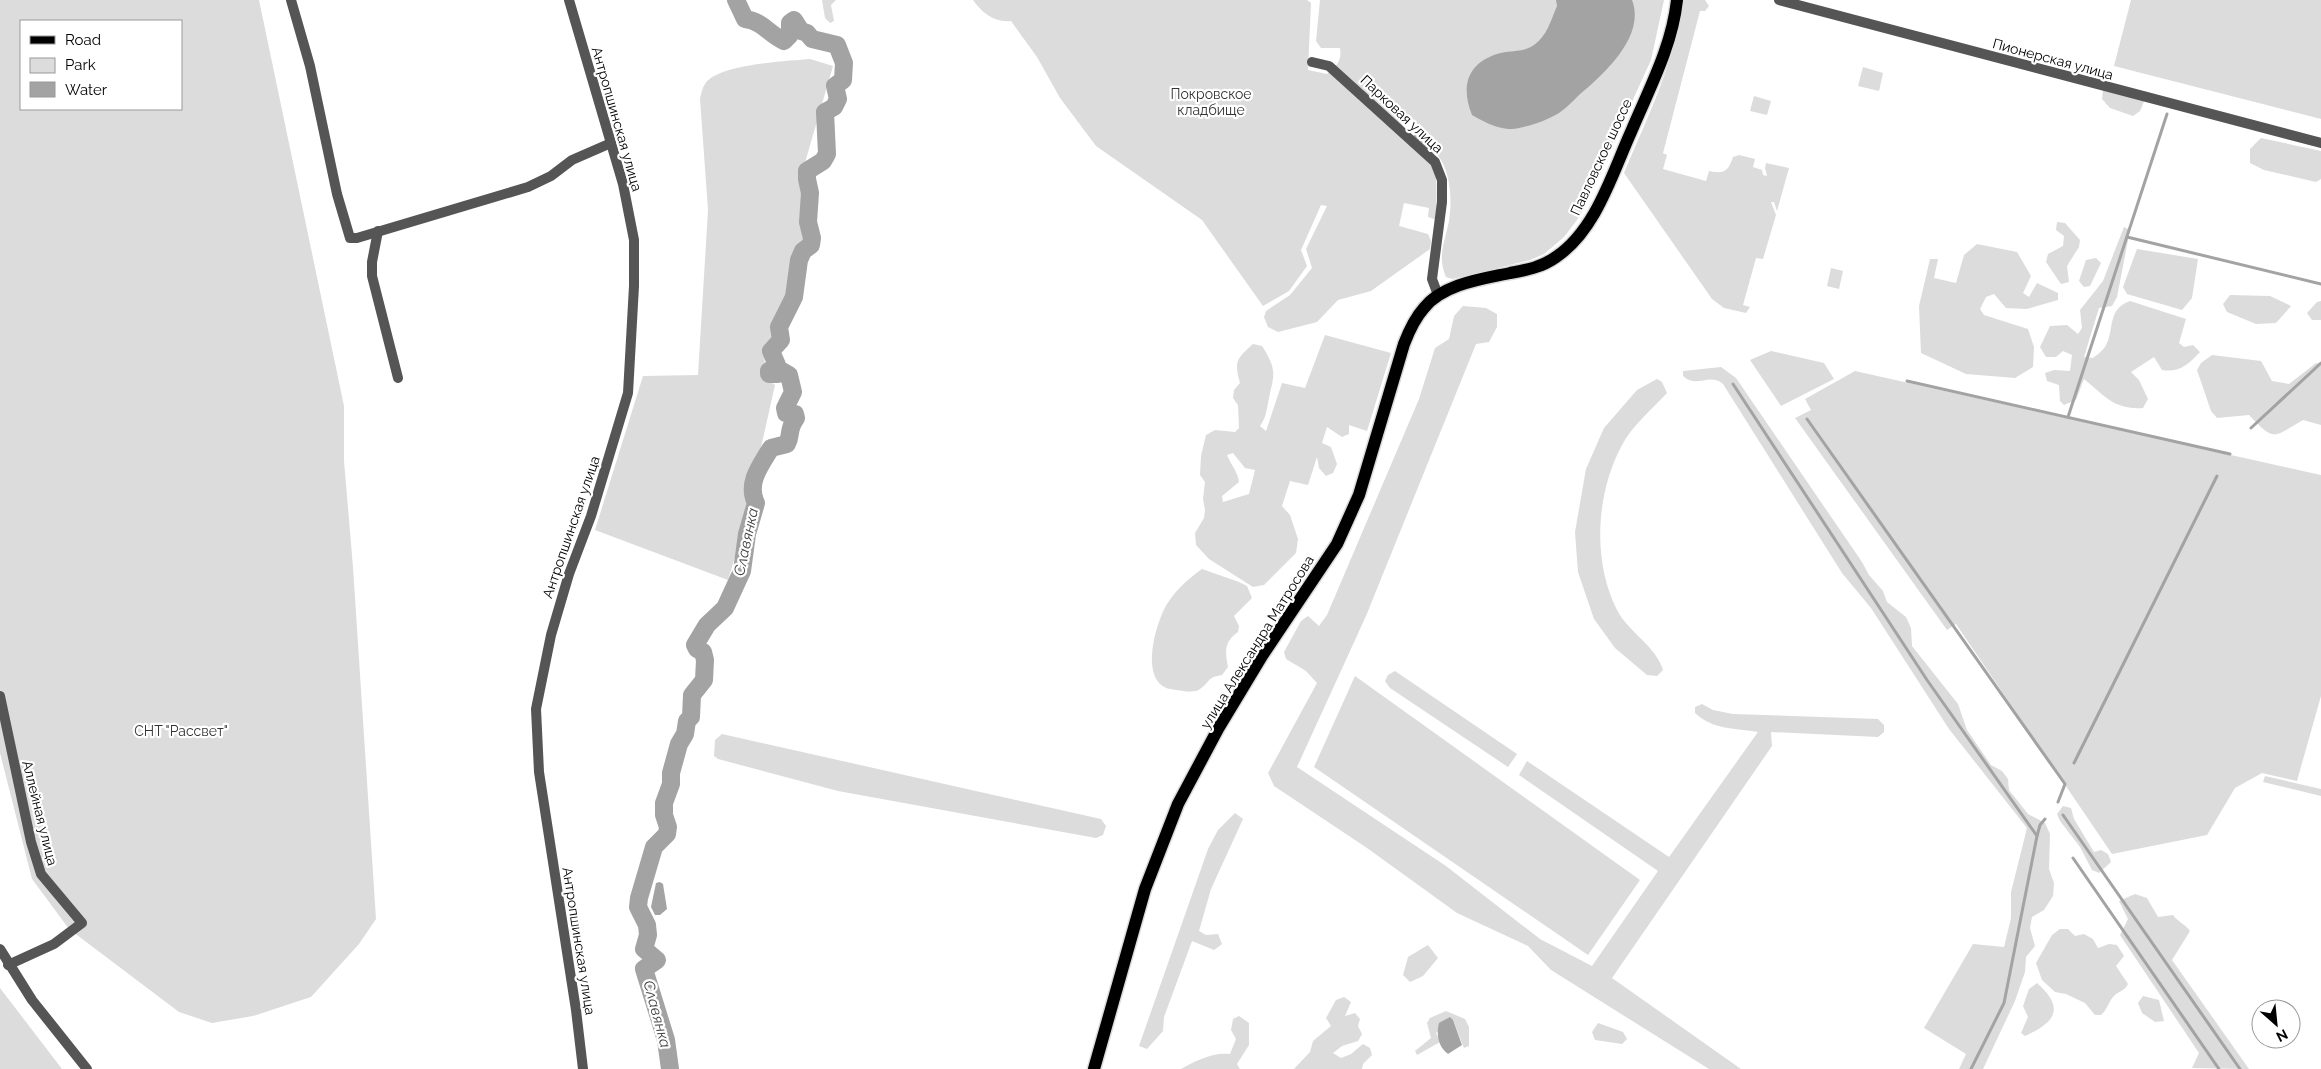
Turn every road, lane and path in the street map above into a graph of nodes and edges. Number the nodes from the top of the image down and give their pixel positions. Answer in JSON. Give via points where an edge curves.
{"nodes":[{"id":1,"x":291,"y":0,"type":"edge"},
{"id":2,"x":569,"y":0,"type":"edge"},
{"id":3,"x":1677,"y":0,"type":"edge"},
{"id":4,"x":1778,"y":0,"type":"edge"},
{"id":5,"x":1312,"y":62,"type":"dead end"},
{"id":6,"x":611,"y":143,"type":"junction"},
{"id":7,"x":2321,"y":143,"type":"edge"},
{"id":8,"x":378,"y":231,"type":"junction"},
{"id":9,"x":1438,"y":295,"type":"junction"},
{"id":10,"x":398,"y":378,"type":"dead end"},
{"id":11,"x":0,"y":696,"type":"edge"},
{"id":12,"x":0,"y":949,"type":"edge"},
{"id":13,"x":8,"y":965,"type":"junction"},
{"id":14,"x":87,"y":1069,"type":"edge"},
{"id":15,"x":583,"y":1069,"type":"edge"},
{"id":16,"x":1094,"y":1069,"type":"edge"}],
"edges":[{"from":1,"to":8,"type":"street","via":[[310,66],[337,194],[350,238]]},
{"from":2,"to":6,"type":"street","name":"Антропшинская улица"},
{"from":3,"to":9,"type":"main road","name":"Павловское шоссе","via":[[1658,69],[1604,191],[1571,246],[1541,266],[1459,286]]},
{"from":4,"to":7,"type":"street","name":"Пионерская улица"},
{"from":5,"to":9,"type":"street","name":"Парковая улица","via":[[1329,66],[1435,162],[1442,180],[1432,279]]},
{"from":6,"to":8,"type":"street","via":[[572,160],[551,176],[528,187]]},
{"from":6,"to":15,"type":"street","name":"Антропшинская улица","via":[[634,240],[628,393],[591,516],[568,574],[536,709],[539,772]]},
{"from":8,"to":10,"type":"street","via":[[372,276]]},
{"from":9,"to":16,"type":"main road","name":"улица Александра Матросова","via":[[1412,324],[1359,494],[1337,544],[1257,664],[1178,804],[1145,890]]},
{"from":11,"to":13,"type":"street","name":"Аллейная улица","via":[[40,874],[82,923],[54,944]]},
{"from":12,"to":13,"type":"street"},
{"from":13,"to":14,"type":"street","via":[[60,1038]]}]}
